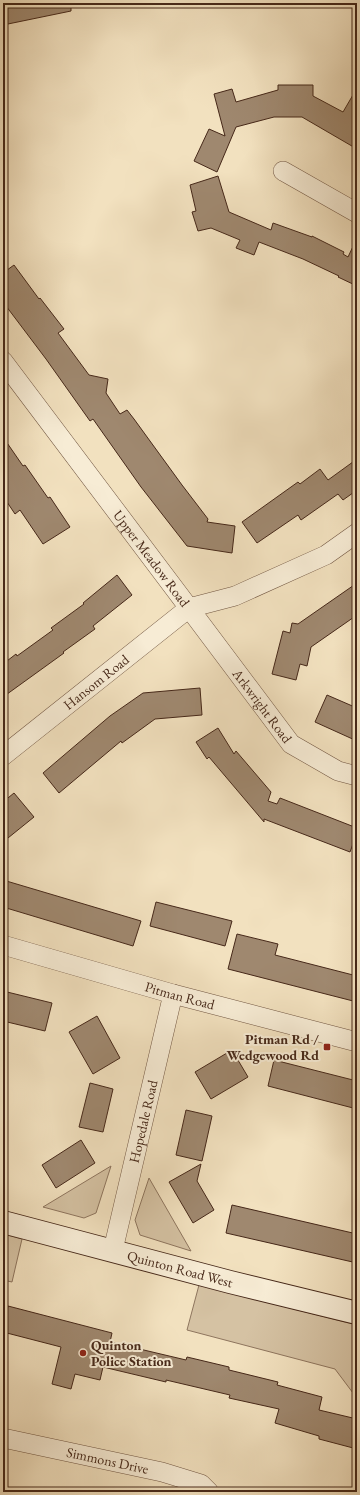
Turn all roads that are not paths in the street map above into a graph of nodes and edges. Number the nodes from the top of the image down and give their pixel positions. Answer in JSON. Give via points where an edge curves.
{"nodes":[{"id":1,"x":283,"y":171,"type":"dead end"},
{"id":2,"x":357,"y":213,"type":"edge"},
{"id":3,"x":3,"y":361,"type":"edge"},
{"id":4,"x":357,"y":533,"type":"edge"},
{"id":5,"x":189,"y":608,"type":"junction"},
{"id":6,"x":3,"y":756,"type":"edge"},
{"id":7,"x":357,"y":776,"type":"edge"},
{"id":8,"x":3,"y":945,"type":"edge"},
{"id":9,"x":173,"y":994,"type":"junction"},
{"id":10,"x":357,"y":1042,"type":"edge"},
{"id":11,"x":3,"y":1222,"type":"edge"},
{"id":12,"x":113,"y":1250,"type":"junction"},
{"id":13,"x":357,"y":1313,"type":"edge"},
{"id":14,"x":3,"y":1438,"type":"edge"},
{"id":15,"x":209,"y":1492,"type":"edge"}],
"edges":[{"from":1,"to":2,"type":"street"},
{"from":3,"to":5,"type":"street","name":"Upper Meadow Road"},
{"from":4,"to":5,"type":"street","name":"Upper Meadow Road","via":[[326,555],[235,596]]},
{"from":5,"to":6,"type":"street","name":"Hansom Road"},
{"from":5,"to":7,"type":"street","name":"Arkwright Road","via":[[291,744],[338,771]]},
{"from":8,"to":9,"type":"street","name":"Pitman Road"},
{"from":9,"to":10,"type":"street","name":"Pitman Road"},
{"from":9,"to":12,"type":"street","name":"Hopedale Road"},
{"from":11,"to":12,"type":"street","name":"Quinton Road West"},
{"from":12,"to":13,"type":"street","name":"Quinton Road West"},
{"from":14,"to":15,"type":"street","name":"Simmons Drive","via":[[162,1472],[201,1484]]}]}
